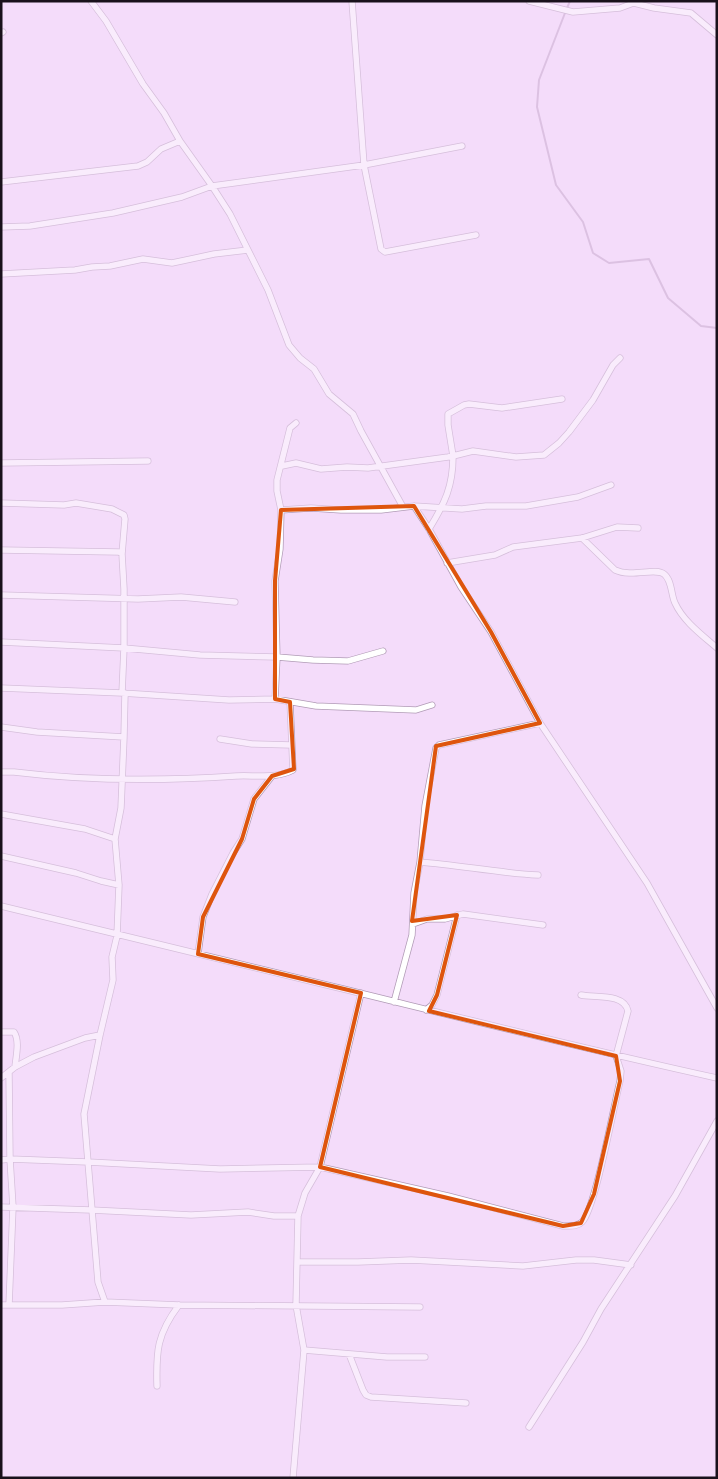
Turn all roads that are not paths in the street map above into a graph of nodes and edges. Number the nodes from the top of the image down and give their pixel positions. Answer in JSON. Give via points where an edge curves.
{"nodes":[{"id":1,"x":91,"y":1,"type":"edge"},
{"id":2,"x":352,"y":1,"type":"edge"},
{"id":3,"x":529,"y":1,"type":"edge"},
{"id":4,"x":637,"y":2,"type":"edge"},
{"id":5,"x":717,"y":35,"type":"edge"},
{"id":6,"x":180,"y":141,"type":"junction"},
{"id":7,"x":462,"y":146,"type":"dead end"},
{"id":8,"x":364,"y":165,"type":"junction"},
{"id":9,"x":1,"y":182,"type":"edge"},
{"id":10,"x":212,"y":186,"type":"junction"},
{"id":11,"x":1,"y":227,"type":"edge"},
{"id":12,"x":476,"y":235,"type":"dead end"},
{"id":13,"x":248,"y":250,"type":"junction"},
{"id":14,"x":1,"y":274,"type":"edge"},
{"id":15,"x":620,"y":358,"type":"dead end"},
{"id":16,"x":562,"y":399,"type":"dead end"},
{"id":17,"x":296,"y":423,"type":"dead end"},
{"id":18,"x":453,"y":456,"type":"junction"},
{"id":19,"x":148,"y":461,"type":"dead end"},
{"id":20,"x":1,"y":463,"type":"edge"},
{"id":21,"x":282,"y":466,"type":"junction"},
{"id":22,"x":382,"y":466,"type":"junction"},
{"id":23,"x":611,"y":485,"type":"dead end"},
{"id":24,"x":1,"y":503,"type":"edge"},
{"id":25,"x":414,"y":506,"type":"junction"},
{"id":26,"x":403,"y":507,"type":"junction"},
{"id":27,"x":442,"y":508,"type":"junction"},
{"id":28,"x":281,"y":510,"type":"junction"},
{"id":29,"x":638,"y":528,"type":"dead end"},
{"id":30,"x":429,"y":529,"type":"junction"},
{"id":31,"x":582,"y":538,"type":"junction"},
{"id":32,"x":1,"y":550,"type":"edge"},
{"id":33,"x":122,"y":554,"type":"junction"},
{"id":34,"x":447,"y":563,"type":"junction"},
{"id":35,"x":1,"y":595,"type":"edge"},
{"id":36,"x":124,"y":598,"type":"junction"},
{"id":37,"x":235,"y":602,"type":"dead end"},
{"id":38,"x":1,"y":642,"type":"edge"},
{"id":39,"x":124,"y":648,"type":"junction"},
{"id":40,"x":717,"y":648,"type":"edge"},
{"id":41,"x":384,"y":651,"type":"dead end"},
{"id":42,"x":277,"y":657,"type":"junction"},
{"id":43,"x":1,"y":688,"type":"edge"},
{"id":44,"x":123,"y":693,"type":"junction"},
{"id":45,"x":275,"y":699,"type":"junction"},
{"id":46,"x":290,"y":702,"type":"junction"},
{"id":47,"x":432,"y":705,"type":"dead end"},
{"id":48,"x":540,"y":724,"type":"junction"},
{"id":49,"x":1,"y":727,"type":"edge"},
{"id":50,"x":124,"y":737,"type":"junction"},
{"id":51,"x":220,"y":738,"type":"dead end"},
{"id":52,"x":291,"y":745,"type":"junction"},
{"id":53,"x":1,"y":772,"type":"edge"},
{"id":54,"x":272,"y":776,"type":"junction"},
{"id":55,"x":121,"y":779,"type":"junction"},
{"id":56,"x":1,"y":814,"type":"edge"},
{"id":57,"x":114,"y":839,"type":"junction"},
{"id":58,"x":1,"y":856,"type":"edge"},
{"id":59,"x":420,"y":862,"type":"junction"},
{"id":60,"x":538,"y":875,"type":"dead end"},
{"id":61,"x":119,"y":885,"type":"junction"},
{"id":62,"x":1,"y":906,"type":"edge"},
{"id":63,"x":456,"y":915,"type":"junction"},
{"id":64,"x":413,"y":924,"type":"junction"},
{"id":65,"x":543,"y":925,"type":"dead end"},
{"id":66,"x":117,"y":936,"type":"junction"},
{"id":67,"x":198,"y":954,"type":"junction"},
{"id":68,"x":361,"y":993,"type":"junction"},
{"id":69,"x":580,"y":996,"type":"dead end"},
{"id":70,"x":394,"y":1002,"type":"junction"},
{"id":71,"x":717,"y":1008,"type":"edge"},
{"id":72,"x":426,"y":1010,"type":"junction"},
{"id":73,"x":1,"y":1032,"type":"edge"},
{"id":74,"x":100,"y":1035,"type":"junction"},
{"id":75,"x":616,"y":1056,"type":"junction"},
{"id":76,"x":15,"y":1067,"type":"junction"},
{"id":77,"x":9,"y":1073,"type":"junction"},
{"id":78,"x":1,"y":1078,"type":"edge"},
{"id":79,"x":717,"y":1078,"type":"edge"},
{"id":80,"x":717,"y":1121,"type":"edge"},
{"id":81,"x":9,"y":1123,"type":"junction"},
{"id":82,"x":1,"y":1124,"type":"edge"},
{"id":83,"x":10,"y":1158,"type":"junction"},
{"id":84,"x":1,"y":1160,"type":"edge"},
{"id":85,"x":88,"y":1162,"type":"junction"},
{"id":86,"x":320,"y":1167,"type":"junction"},
{"id":87,"x":1,"y":1207,"type":"edge"},
{"id":88,"x":13,"y":1208,"type":"junction"},
{"id":89,"x":91,"y":1210,"type":"junction"},
{"id":90,"x":298,"y":1216,"type":"junction"},
{"id":91,"x":297,"y":1262,"type":"junction"},
{"id":92,"x":631,"y":1265,"type":"junction"},
{"id":93,"x":105,"y":1302,"type":"junction"},
{"id":94,"x":1,"y":1305,"type":"edge"},
{"id":95,"x":9,"y":1305,"type":"junction"},
{"id":96,"x":179,"y":1305,"type":"junction"},
{"id":97,"x":296,"y":1305,"type":"junction"},
{"id":98,"x":420,"y":1307,"type":"dead end"},
{"id":99,"x":304,"y":1350,"type":"junction"},
{"id":100,"x":349,"y":1354,"type":"junction"},
{"id":101,"x":425,"y":1357,"type":"dead end"},
{"id":102,"x":157,"y":1386,"type":"dead end"},
{"id":103,"x":466,"y":1403,"type":"dead end"},
{"id":104,"x":529,"y":1427,"type":"dead end"},
{"id":105,"x":293,"y":1478,"type":"edge"}],
"edges":[{"from":1,"to":6,"type":"street"},
{"from":2,"to":8,"type":"street"},
{"from":3,"to":4,"type":"street","via":[[573,12],[620,8]]},
{"from":4,"to":5,"type":"street","via":[[691,13]]},
{"from":6,"to":9,"type":"street","via":[[161,149],[138,166]]},
{"from":6,"to":10,"type":"street"},
{"from":7,"to":8,"type":"street"},
{"from":8,"to":10,"type":"street"},
{"from":8,"to":12,"type":"street","via":[[378,242],[385,252]]},
{"from":10,"to":11,"type":"street","via":[[174,199],[113,213],[30,226]]},
{"from":10,"to":13,"type":"street"},
{"from":13,"to":14,"type":"street","via":[[172,263],[142,259],[75,270]]},
{"from":13,"to":22,"type":"street","via":[[268,290],[289,346],[314,369],[330,394],[354,414]]},
{"from":15,"to":18,"type":"street","via":[[568,432],[544,455],[516,457],[473,450]]},
{"from":16,"to":18,"type":"street","via":[[502,408],[464,405],[448,414],[447,418]]},
{"from":17,"to":21,"type":"street","via":[[290,428]]},
{"from":18,"to":22,"type":"street"},
{"from":18,"to":27,"type":"street","via":[[453,477]]},
{"from":19,"to":20,"type":"street"},
{"from":21,"to":22,"type":"street","via":[[296,463],[321,469]]},
{"from":21,"to":28,"type":"street","via":[[277,491]]},
{"from":22,"to":26,"type":"street"},
{"from":23,"to":27,"type":"street","via":[[578,497],[526,506]]},
{"from":24,"to":33,"type":"street","via":[[76,503],[121,512],[125,519]]},
{"from":25,"to":26,"type":"street"},
{"from":25,"to":27,"type":"street"},
{"from":25,"to":30,"type":"street"},
{"from":26,"to":28,"type":"street"},
{"from":27,"to":30,"type":"street"},
{"from":28,"to":42,"type":"street","via":[[275,581]]},
{"from":29,"to":31,"type":"street","via":[[616,527]]},
{"from":30,"to":34,"type":"street"},
{"from":31,"to":34,"type":"street","via":[[513,547],[496,555]]},
{"from":31,"to":40,"type":"street","via":[[622,573],[664,574],[683,616]]},
{"from":32,"to":33,"type":"street"},
{"from":33,"to":36,"type":"street"},
{"from":34,"to":48,"type":"street","via":[[491,632]]},
{"from":35,"to":36,"type":"street"},
{"from":36,"to":37,"type":"street"},
{"from":36,"to":39,"type":"street"},
{"from":38,"to":39,"type":"street"},
{"from":39,"to":42,"type":"street","via":[[200,655]]},
{"from":39,"to":44,"type":"street"},
{"from":41,"to":42,"type":"street","via":[[348,661]]},
{"from":42,"to":45,"type":"street"},
{"from":43,"to":44,"type":"street"},
{"from":44,"to":45,"type":"street","via":[[229,700]]},
{"from":44,"to":50,"type":"street"},
{"from":45,"to":46,"type":"street"},
{"from":46,"to":47,"type":"street","via":[[416,710]]},
{"from":46,"to":52,"type":"street"},
{"from":48,"to":59,"type":"street","via":[[436,748],[425,806]]},
{"from":48,"to":71,"type":"street","via":[[647,883]]},
{"from":49,"to":50,"type":"street"},
{"from":50,"to":55,"type":"street"},
{"from":51,"to":52,"type":"street","via":[[252,744]]},
{"from":52,"to":54,"type":"street","via":[[293,770]]},
{"from":53,"to":55,"type":"street"},
{"from":54,"to":55,"type":"street","via":[[199,780]]},
{"from":54,"to":67,"type":"street","via":[[254,799],[242,839],[212,894],[203,917]]},
{"from":55,"to":57,"type":"street","via":[[121,808]]},
{"from":56,"to":57,"type":"street","via":[[85,829]]},
{"from":57,"to":61,"type":"street"},
{"from":58,"to":61,"type":"street"},
{"from":59,"to":60,"type":"street"},
{"from":59,"to":64,"type":"street"},
{"from":61,"to":66,"type":"street"},
{"from":62,"to":66,"type":"street"},
{"from":63,"to":64,"type":"street"},
{"from":63,"to":65,"type":"street","via":[[472,914]]},
{"from":63,"to":72,"type":"street","via":[[437,995]]},
{"from":64,"to":70,"type":"street"},
{"from":66,"to":67,"type":"street"},
{"from":66,"to":74,"type":"street","via":[[112,957],[113,980]]},
{"from":67,"to":68,"type":"street"},
{"from":68,"to":70,"type":"street"},
{"from":68,"to":86,"type":"street"},
{"from":69,"to":75,"type":"street","via":[[610,998],[627,1006]]},
{"from":70,"to":72,"type":"street"},
{"from":72,"to":75,"type":"street"},
{"from":73,"to":76,"type":"street","via":[[16,1034]]},
{"from":74,"to":76,"type":"street","via":[[34,1057]]},
{"from":74,"to":85,"type":"street","via":[[84,1114]]},
{"from":75,"to":79,"type":"street"},
{"from":75,"to":86,"type":"street","via":[[621,1075],[594,1194],[581,1223],[563,1226]]},
{"from":76,"to":77,"type":"street"},
{"from":77,"to":78,"type":"street"},
{"from":77,"to":81,"type":"street"},
{"from":80,"to":92,"type":"street"},
{"from":81,"to":82,"type":"street"},
{"from":81,"to":83,"type":"street"},
{"from":83,"to":84,"type":"street"},
{"from":83,"to":85,"type":"street"},
{"from":83,"to":88,"type":"street"},
{"from":85,"to":86,"type":"street","via":[[220,1169]]},
{"from":85,"to":89,"type":"street"},
{"from":86,"to":90,"type":"street","via":[[305,1193]]},
{"from":87,"to":88,"type":"street"},
{"from":88,"to":89,"type":"street"},
{"from":88,"to":95,"type":"street"},
{"from":89,"to":90,"type":"street","via":[[191,1215],[248,1212]]},
{"from":89,"to":93,"type":"street","via":[[98,1282]]},
{"from":90,"to":91,"type":"street"},
{"from":91,"to":92,"type":"street","via":[[411,1260],[523,1266],[594,1260]]},
{"from":91,"to":97,"type":"street"},
{"from":92,"to":104,"type":"street"},
{"from":93,"to":95,"type":"street"},
{"from":93,"to":96,"type":"street"},
{"from":94,"to":95,"type":"street"},
{"from":96,"to":97,"type":"street"},
{"from":96,"to":102,"type":"street","via":[[166,1321],[160,1340],[156,1356]]},
{"from":97,"to":98,"type":"street"},
{"from":97,"to":99,"type":"street"},
{"from":99,"to":100,"type":"street"},
{"from":99,"to":105,"type":"street"},
{"from":100,"to":101,"type":"street"},
{"from":100,"to":103,"type":"street","via":[[366,1395]]}]}
